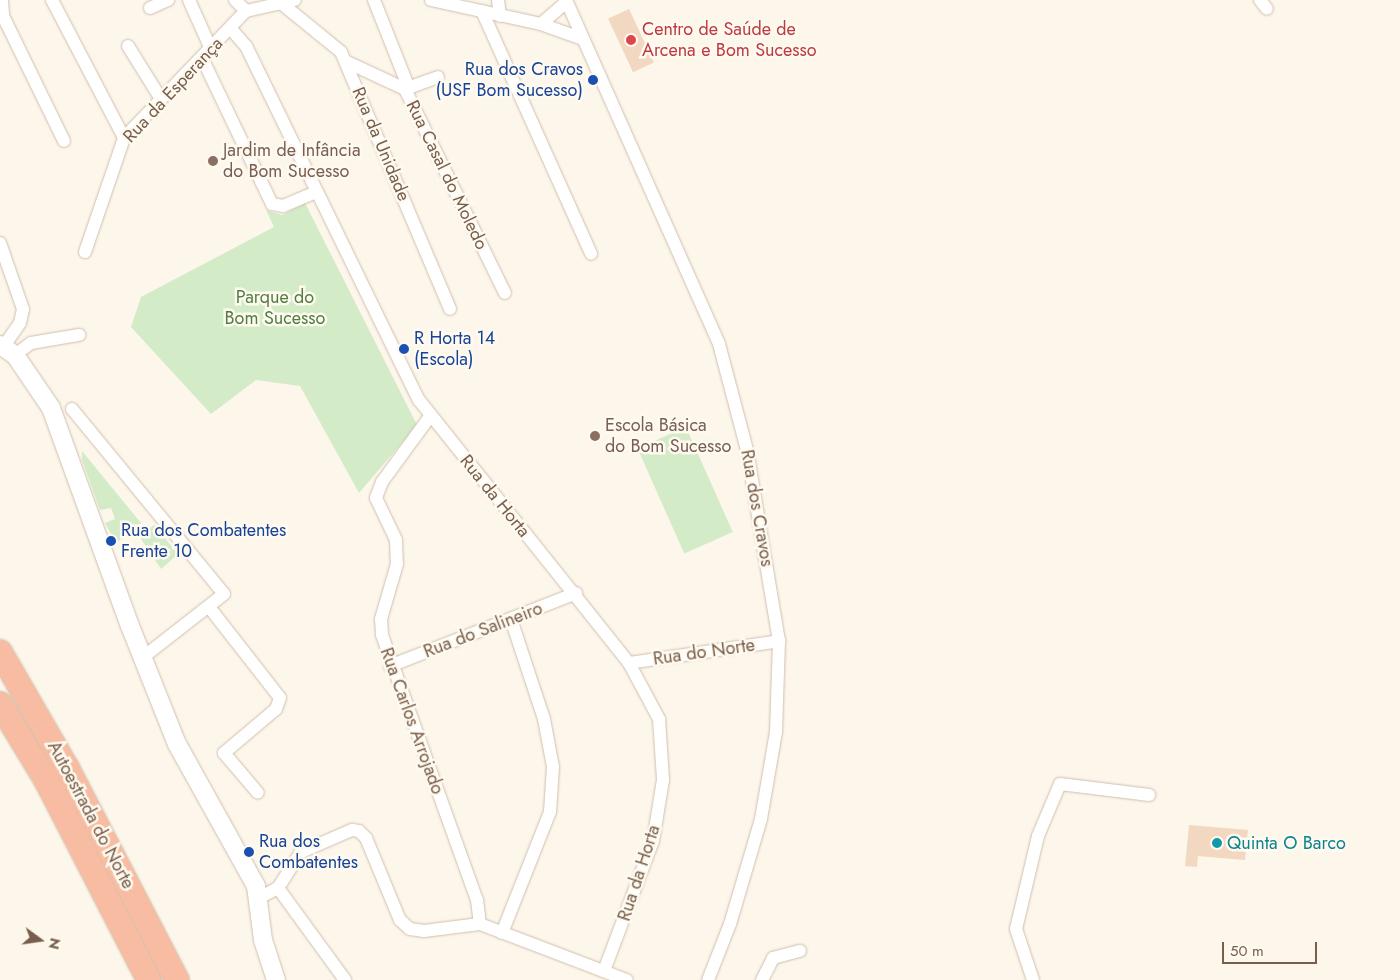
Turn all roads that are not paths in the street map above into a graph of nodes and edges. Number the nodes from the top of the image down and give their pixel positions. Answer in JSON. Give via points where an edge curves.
{"nodes":[{"id":1,"x":2,"y":0,"type":"edge"},
{"id":2,"x":52,"y":0,"type":"edge"},
{"id":3,"x":168,"y":0,"type":"edge"},
{"id":4,"x":189,"y":0,"type":"edge"},
{"id":5,"x":234,"y":0,"type":"edge"},
{"id":6,"x":295,"y":0,"type":"edge"},
{"id":7,"x":374,"y":0,"type":"edge"},
{"id":8,"x":431,"y":0,"type":"edge"},
{"id":9,"x":498,"y":0,"type":"edge"},
{"id":10,"x":566,"y":1,"type":"edge"},
{"id":11,"x":281,"y":3,"type":"junction"},
{"id":12,"x":469,"y":4,"type":"edge"},
{"id":13,"x":150,"y":8,"type":"dead end"},
{"id":14,"x":246,"y":11,"type":"junction"},
{"id":15,"x":482,"y":11,"type":"junction"},
{"id":16,"x":500,"y":16,"type":"junction"},
{"id":17,"x":541,"y":24,"type":"junction"},
{"id":18,"x":231,"y":29,"type":"junction"},
{"id":19,"x":580,"y":38,"type":"junction"},
{"id":20,"x":128,"y":46,"type":"dead end"},
{"id":21,"x":211,"y":49,"type":"junction"},
{"id":22,"x":202,"y":58,"type":"junction"},
{"id":23,"x":347,"y":62,"type":"junction"},
{"id":24,"x":438,"y":77,"type":"dead end"},
{"id":25,"x":405,"y":89,"type":"junction"},
{"id":26,"x":161,"y":99,"type":"junction"},
{"id":27,"x":124,"y":138,"type":"junction"},
{"id":28,"x":64,"y":140,"type":"dead end"},
{"id":29,"x":316,"y":192,"type":"junction"},
{"id":30,"x":0,"y":243,"type":"edge"},
{"id":31,"x":85,"y":252,"type":"dead end"},
{"id":32,"x":590,"y":254,"type":"dead end"},
{"id":33,"x":505,"y":294,"type":"dead end"},
{"id":34,"x":450,"y":309,"type":"dead end"},
{"id":35,"x":79,"y":335,"type":"dead end"},
{"id":36,"x":6,"y":349,"type":"edge"},
{"id":37,"x":72,"y":409,"type":"dead end"},
{"id":38,"x":431,"y":415,"type":"junction"},
{"id":39,"x":576,"y":593,"type":"junction"},
{"id":40,"x":209,"y":608,"type":"junction"},
{"id":41,"x":511,"y":619,"type":"junction"},
{"id":42,"x":779,"y":642,"type":"junction"},
{"id":43,"x":0,"y":652,"type":"edge"},
{"id":44,"x":142,"y":658,"type":"junction"},
{"id":45,"x":629,"y":663,"type":"junction"},
{"id":46,"x":390,"y":666,"type":"junction"},
{"id":47,"x":0,"y":704,"type":"edge"},
{"id":48,"x":258,"y":793,"type":"dead end"},
{"id":49,"x":1149,"y":795,"type":"dead end"},
{"id":50,"x":278,"y":888,"type":"junction"},
{"id":51,"x":260,"y":898,"type":"junction"},
{"id":52,"x":480,"y":924,"type":"junction"},
{"id":53,"x":502,"y":932,"type":"junction"},
{"id":54,"x":800,"y":951,"type":"dead end"},
{"id":55,"x":604,"y":971,"type":"junction"},
{"id":56,"x":149,"y":980,"type":"edge"},
{"id":57,"x":178,"y":980,"type":"edge"},
{"id":58,"x":276,"y":980,"type":"edge"},
{"id":59,"x":345,"y":980,"type":"edge"},
{"id":60,"x":628,"y":980,"type":"edge"},
{"id":61,"x":708,"y":980,"type":"edge"},
{"id":62,"x":762,"y":980,"type":"edge"},
{"id":63,"x":1033,"y":980,"type":"edge"}],
"edges":[{"from":1,"to":28,"type":"street","via":[[3,16]]},
{"from":2,"to":27,"type":"street"},
{"from":3,"to":13,"type":"street"},
{"from":4,"to":21,"type":"street"},
{"from":5,"to":14,"type":"street"},
{"from":6,"to":11,"type":"street"},
{"from":7,"to":25,"type":"street","name":"Rua Casal do Moledo","via":[[408,86]]},
{"from":8,"to":12,"type":"street"},
{"from":9,"to":16,"type":"street"},
{"from":10,"to":17,"type":"street"},
{"from":10,"to":19,"type":"street","name":"Rua dos Cravos"},
{"from":11,"to":14,"type":"street"},
{"from":11,"to":23,"type":"street","name":"Rua da Unidade","via":[[337,47]]},
{"from":12,"to":15,"type":"street"},
{"from":14,"to":18,"type":"street","name":"Rua da Esperança"},
{"from":15,"to":16,"type":"street"},
{"from":15,"to":32,"type":"street"},
{"from":16,"to":17,"type":"street"},
{"from":17,"to":19,"type":"street"},
{"from":18,"to":21,"type":"street","name":"Rua da Esperança"},
{"from":18,"to":29,"type":"street","name":"Rua da Horta","via":[[246,46]]},
{"from":19,"to":42,"type":"street","name":"Rua dos Cravos","via":[[719,344],[747,450]]},
{"from":20,"to":26,"type":"street"},
{"from":21,"to":22,"type":"street","name":"Rua da Esperança"},
{"from":22,"to":26,"type":"street","name":"Rua da Esperança"},
{"from":22,"to":29,"type":"street","via":[[272,204],[283,206]]},
{"from":23,"to":25,"type":"street"},
{"from":23,"to":34,"type":"street","name":"Rua da Unidade"},
{"from":24,"to":25,"type":"street"},
{"from":25,"to":33,"type":"street","name":"Rua Casal do Moledo"},
{"from":26,"to":27,"type":"street","name":"Rua da Esperança"},
{"from":27,"to":31,"type":"street","name":"Rua da Esperança"},
{"from":29,"to":38,"type":"street","name":"Rua da Horta","via":[[420,400]]},
{"from":30,"to":36,"type":"street","via":[[23,309]]},
{"from":35,"to":36,"type":"street"},
{"from":36,"to":44,"type":"street","via":[[52,408]]},
{"from":37,"to":40,"type":"street","via":[[224,594]]},
{"from":38,"to":39,"type":"street","name":"Rua da Horta"},
{"from":38,"to":46,"type":"street","name":"Rua Carlos Arrojado","via":[[382,482],[376,498],[396,540],[397,564],[381,619]]},
{"from":39,"to":41,"type":"street","name":"Rua do Salineiro"},
{"from":39,"to":45,"type":"street","name":"Rua da Horta"},
{"from":40,"to":44,"type":"street"},
{"from":40,"to":48,"type":"street","via":[[279,694],[276,709],[224,753]]},
{"from":41,"to":46,"type":"street","name":"Rua do Salineiro"},
{"from":41,"to":53,"type":"street","via":[[544,719],[553,767],[550,812]]},
{"from":42,"to":45,"type":"street","name":"Rua do Norte"},
{"from":42,"to":61,"type":"street","name":"Rua dos Cravos","via":[[776,732],[761,819],[730,924]]},
{"from":43,"to":57,"type":"highway","name":"Autoestrada do Norte","via":[[67,768]]},
{"from":44,"to":51,"type":"street","via":[[178,744]]},
{"from":45,"to":55,"type":"street","name":"Rua da Horta","via":[[659,720],[663,780],[653,841]]},
{"from":46,"to":52,"type":"street","name":"Rua Carlos Arrojado","via":[[477,900]]},
{"from":47,"to":56,"type":"highway","name":"Autoestrada do Norte","via":[[46,780]]},
{"from":49,"to":63,"type":"street","via":[[1060,784],[1038,836],[1016,929]]},
{"from":50,"to":51,"type":"street"},
{"from":50,"to":52,"type":"street","via":[[301,852],[352,830],[359,831],[366,838],[406,926],[424,932]]},
{"from":50,"to":59,"type":"street"},
{"from":51,"to":58,"type":"street","via":[[263,940]]},
{"from":52,"to":53,"type":"street"},
{"from":53,"to":55,"type":"street"},
{"from":54,"to":62,"type":"street","via":[[773,958]]},
{"from":55,"to":60,"type":"street"}]}
